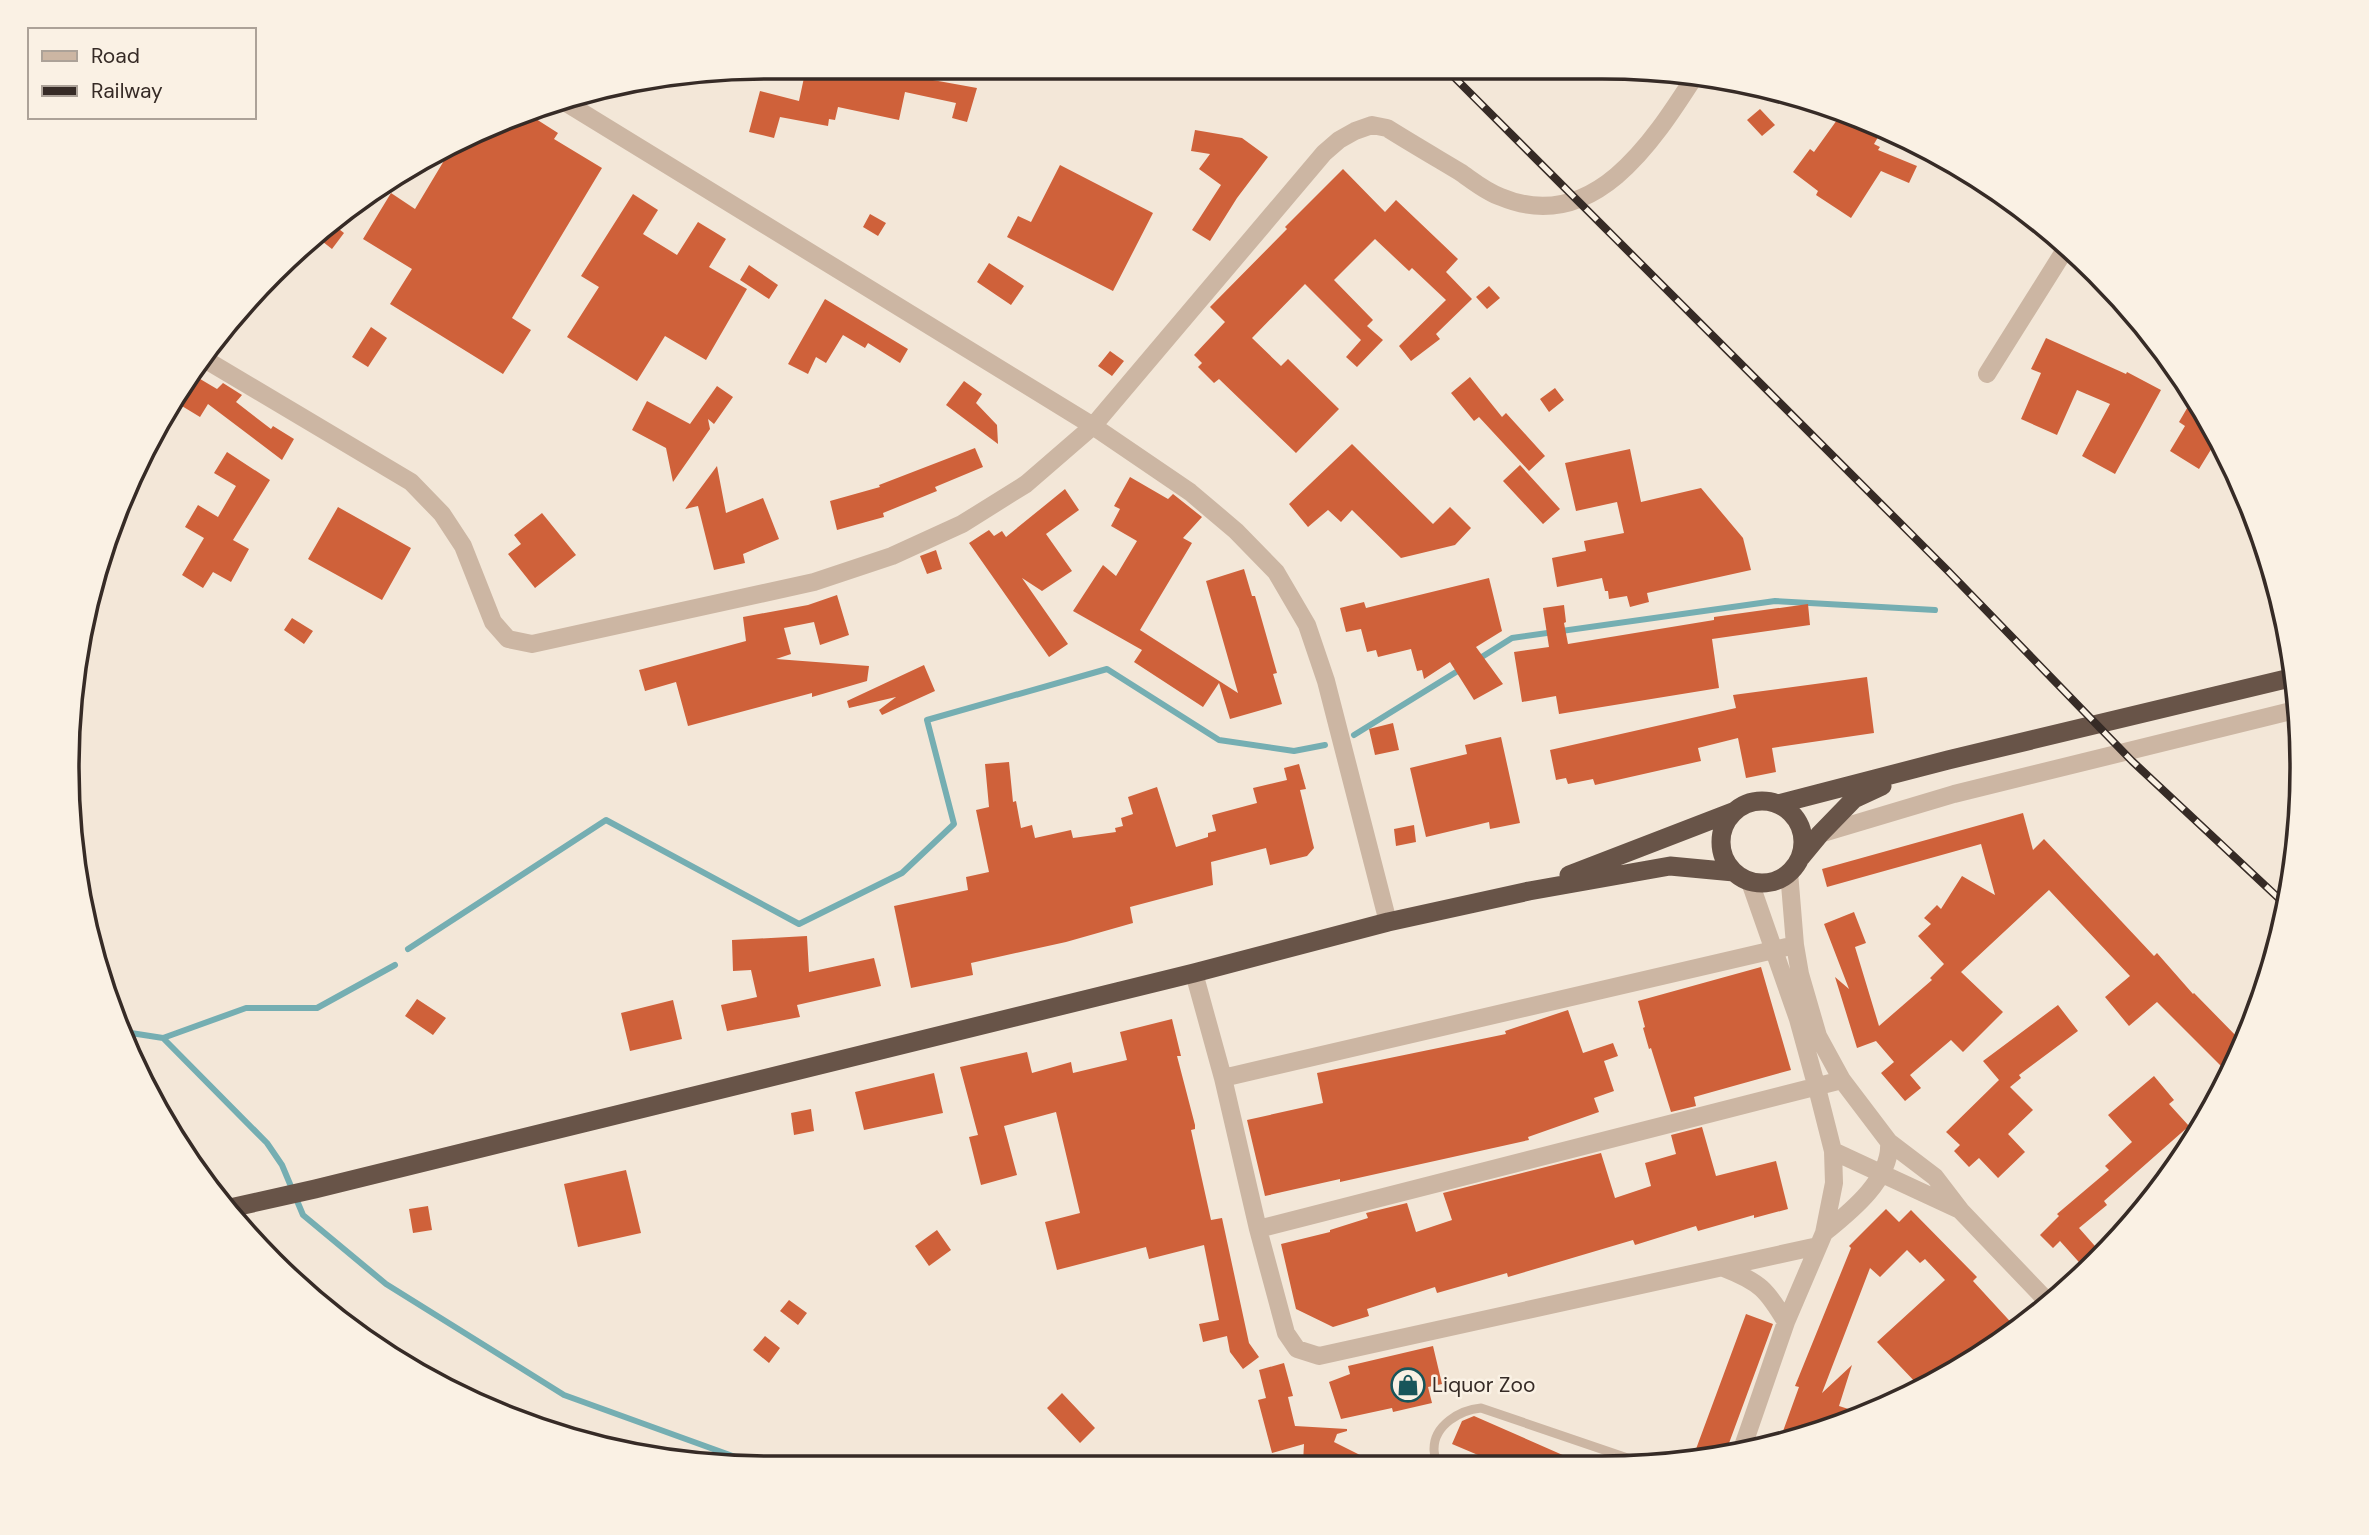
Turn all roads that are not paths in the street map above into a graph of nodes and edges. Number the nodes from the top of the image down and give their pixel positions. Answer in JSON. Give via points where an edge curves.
{"nodes":[{"id":1,"x":1689,"y":85,"type":"edge"},
{"id":2,"x":574,"y":107,"type":"edge"},
{"id":3,"x":2062,"y":255,"type":"edge"},
{"id":4,"x":211,"y":363,"type":"edge"},
{"id":5,"x":1987,"y":374,"type":"dead end"},
{"id":6,"x":1093,"y":426,"type":"junction"},
{"id":7,"x":2284,"y":679,"type":"edge"},
{"id":8,"x":2288,"y":712,"type":"edge"},
{"id":9,"x":1924,"y":766,"type":"junction"},
{"id":10,"x":1777,"y":804,"type":"junction"},
{"id":11,"x":1735,"y":811,"type":"junction"},
{"id":12,"x":1820,"y":834,"type":"junction"},
{"id":13,"x":1795,"y":865,"type":"junction"},
{"id":14,"x":1742,"y":877,"type":"junction"},
{"id":15,"x":1529,"y":891,"type":"junction"},
{"id":16,"x":1388,"y":922,"type":"junction"},
{"id":17,"x":1794,"y":944,"type":"junction"},
{"id":18,"x":1776,"y":950,"type":"junction"},
{"id":19,"x":1194,"y":973,"type":"junction"},
{"id":20,"x":1223,"y":1078,"type":"junction"},
{"id":21,"x":1842,"y":1080,"type":"junction"},
{"id":22,"x":1817,"y":1088,"type":"junction"},
{"id":23,"x":1889,"y":1142,"type":"junction"},
{"id":24,"x":1833,"y":1151,"type":"junction"},
{"id":25,"x":1880,"y":1175,"type":"junction"},
{"id":26,"x":1914,"y":1188,"type":"junction"},
{"id":27,"x":1865,"y":1195,"type":"junction"},
{"id":28,"x":237,"y":1207,"type":"edge"},
{"id":29,"x":1961,"y":1211,"type":"junction"},
{"id":30,"x":1258,"y":1229,"type":"junction"},
{"id":31,"x":1821,"y":1240,"type":"junction"},
{"id":32,"x":1724,"y":1268,"type":"junction"},
{"id":33,"x":2043,"y":1296,"type":"edge"},
{"id":34,"x":1786,"y":1322,"type":"junction"},
{"id":35,"x":1745,"y":1441,"type":"edge"},
{"id":36,"x":1435,"y":1456,"type":"edge"},
{"id":37,"x":1620,"y":1456,"type":"edge"}],
"edges":[{"from":1,"to":6,"type":"street","via":[[1644,150],[1605,186],[1562,205],[1539,208],[1499,197],[1387,128],[1372,125],[1339,140],[1282,200]]},
{"from":2,"to":6,"type":"street"},
{"from":3,"to":5,"type":"street"},
{"from":4,"to":6,"type":"street","via":[[411,482],[442,514],[463,546],[493,622],[508,639],[532,644],[814,582],[892,556],[962,524],[1026,484]]},
{"from":6,"to":16,"type":"street","via":[[1190,492],[1276,572],[1307,625],[1326,681]]},
{"from":7,"to":9,"type":"highway"},
{"from":8,"to":12,"type":"street","via":[[1954,794]]},
{"from":9,"to":10,"type":"highway"},
{"from":9,"to":12,"type":"highway","via":[[1854,799]]},
{"from":10,"to":11,"type":"highway","via":[[1755,801]]},
{"from":10,"to":13,"type":"highway","via":[[1797,820],[1804,844]]},
{"from":11,"to":14,"type":"highway","via":[[1727,821],[1721,847],[1725,860]]},
{"from":11,"to":15,"type":"highway"},
{"from":12,"to":13,"type":"highway"},
{"from":13,"to":14,"type":"highway","via":[[1778,880],[1764,883]]},
{"from":13,"to":17,"type":"street"},
{"from":14,"to":15,"type":"highway","via":[[1670,866]]},
{"from":14,"to":18,"type":"street"},
{"from":15,"to":16,"type":"highway"},
{"from":16,"to":19,"type":"highway"},
{"from":17,"to":18,"type":"street"},
{"from":17,"to":21,"type":"street","via":[[1818,1036]]},
{"from":18,"to":20,"type":"street"},
{"from":18,"to":22,"type":"street"},
{"from":19,"to":20,"type":"street"},
{"from":19,"to":28,"type":"highway"},
{"from":20,"to":30,"type":"street"},
{"from":21,"to":22,"type":"street"},
{"from":21,"to":23,"type":"street"},
{"from":22,"to":24,"type":"street"},
{"from":22,"to":30,"type":"street"},
{"from":23,"to":25,"type":"street"},
{"from":23,"to":29,"type":"street","via":[[1935,1177]]},
{"from":24,"to":25,"type":"street"},
{"from":24,"to":31,"type":"street","via":[[1834,1183]]},
{"from":25,"to":26,"type":"street"},
{"from":25,"to":27,"type":"street"},
{"from":26,"to":27,"type":"street"},
{"from":26,"to":29,"type":"street"},
{"from":27,"to":31,"type":"street"},
{"from":29,"to":33,"type":"street"},
{"from":30,"to":32,"type":"street","via":[[1286,1332],[1297,1349],[1319,1356]]},
{"from":31,"to":32,"type":"street"},
{"from":31,"to":34,"type":"street"},
{"from":32,"to":34,"type":"street","via":[[1751,1279],[1771,1298]]},
{"from":34,"to":35,"type":"street"},
{"from":36,"to":37,"type":"lane","via":[[1441,1429],[1466,1409],[1481,1408]]}]}
